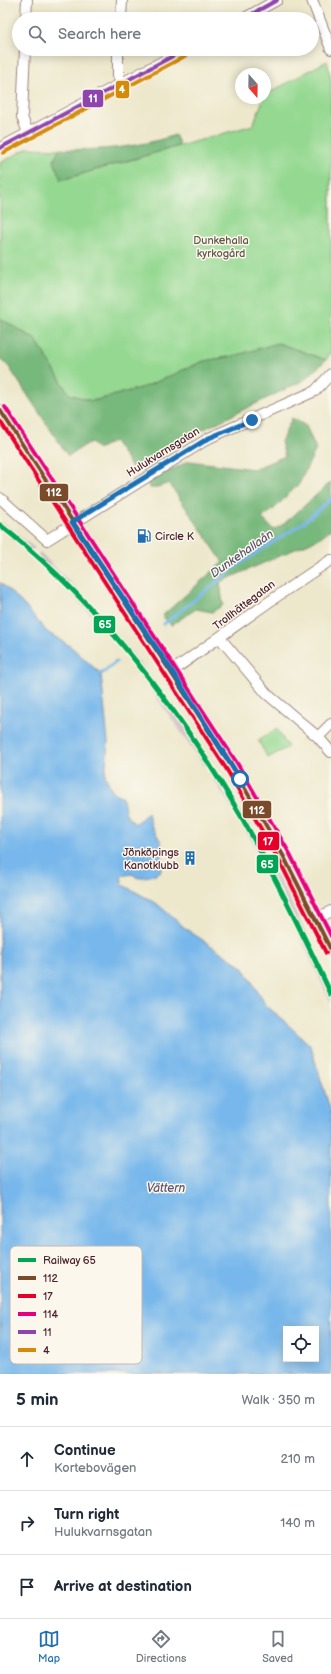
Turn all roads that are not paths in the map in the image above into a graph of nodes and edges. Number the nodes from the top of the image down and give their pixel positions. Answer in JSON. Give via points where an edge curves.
{"nodes":[{"id":1,"x":27,"y":0,"type":"edge"},
{"id":2,"x":122,"y":0,"type":"edge"},
{"id":3,"x":277,"y":0,"type":"edge"},
{"id":4,"x":312,"y":0,"type":"edge"},
{"id":5,"x":26,"y":12,"type":"edge"},
{"id":6,"x":121,"y":12,"type":"edge"},
{"id":7,"x":256,"y":12,"type":"edge"},
{"id":8,"x":317,"y":12,"type":"edge"},
{"id":9,"x":319,"y":18,"type":"edge"},
{"id":10,"x":331,"y":49,"type":"edge"},
{"id":11,"x":25,"y":56,"type":"edge"},
{"id":12,"x":118,"y":56,"type":"edge"},
{"id":13,"x":172,"y":56,"type":"edge"},
{"id":14,"x":120,"y":83,"type":"junction"},
{"id":15,"x":28,"y":133,"type":"junction"},
{"id":16,"x":0,"y":148,"type":"edge"},
{"id":17,"x":331,"y":374,"type":"edge"},
{"id":18,"x":0,"y":410,"type":"edge"},
{"id":19,"x":0,"y":498,"type":"edge"},
{"id":20,"x":72,"y":522,"type":"junction"},
{"id":21,"x":331,"y":560,"type":"edge"},
{"id":22,"x":220,"y":638,"type":"junction"},
{"id":23,"x":172,"y":671,"type":"junction"},
{"id":24,"x":331,"y":724,"type":"edge"},
{"id":25,"x":318,"y":737,"type":"junction"},
{"id":26,"x":331,"y":752,"type":"edge"},
{"id":27,"x":331,"y":911,"type":"edge"},
{"id":28,"x":317,"y":918,"type":"junction"},
{"id":29,"x":331,"y":950,"type":"edge"}],
"edges":[{"from":1,"to":5,"type":"street"},
{"from":2,"to":6,"type":"street"},
{"from":3,"to":7,"type":"street"},
{"from":4,"to":8,"type":"street"},
{"from":9,"to":10,"type":"street"},
{"from":11,"to":15,"type":"street","via":[[22,117]]},
{"from":12,"to":14,"type":"street"},
{"from":13,"to":14,"type":"street"},
{"from":14,"to":15,"type":"street"},
{"from":15,"to":16,"type":"street"},
{"from":17,"to":20,"type":"street","name":"Hulukvarnsgatan","via":[[315,391],[209,438]]},
{"from":18,"to":20,"type":"street"},
{"from":19,"to":20,"type":"street","name":"Hulukvarnsgatan","via":[[47,540]]},
{"from":20,"to":23,"type":"street"},
{"from":21,"to":22,"type":"street","name":"Trollhättegatan"},
{"from":22,"to":23,"type":"street","name":"Trollhättegatan"},
{"from":22,"to":25,"type":"street","via":[[266,694]]},
{"from":23,"to":28,"type":"street","via":[[240,779]]},
{"from":24,"to":25,"type":"street"},
{"from":25,"to":26,"type":"street"},
{"from":27,"to":28,"type":"street"},
{"from":28,"to":29,"type":"street"}]}
